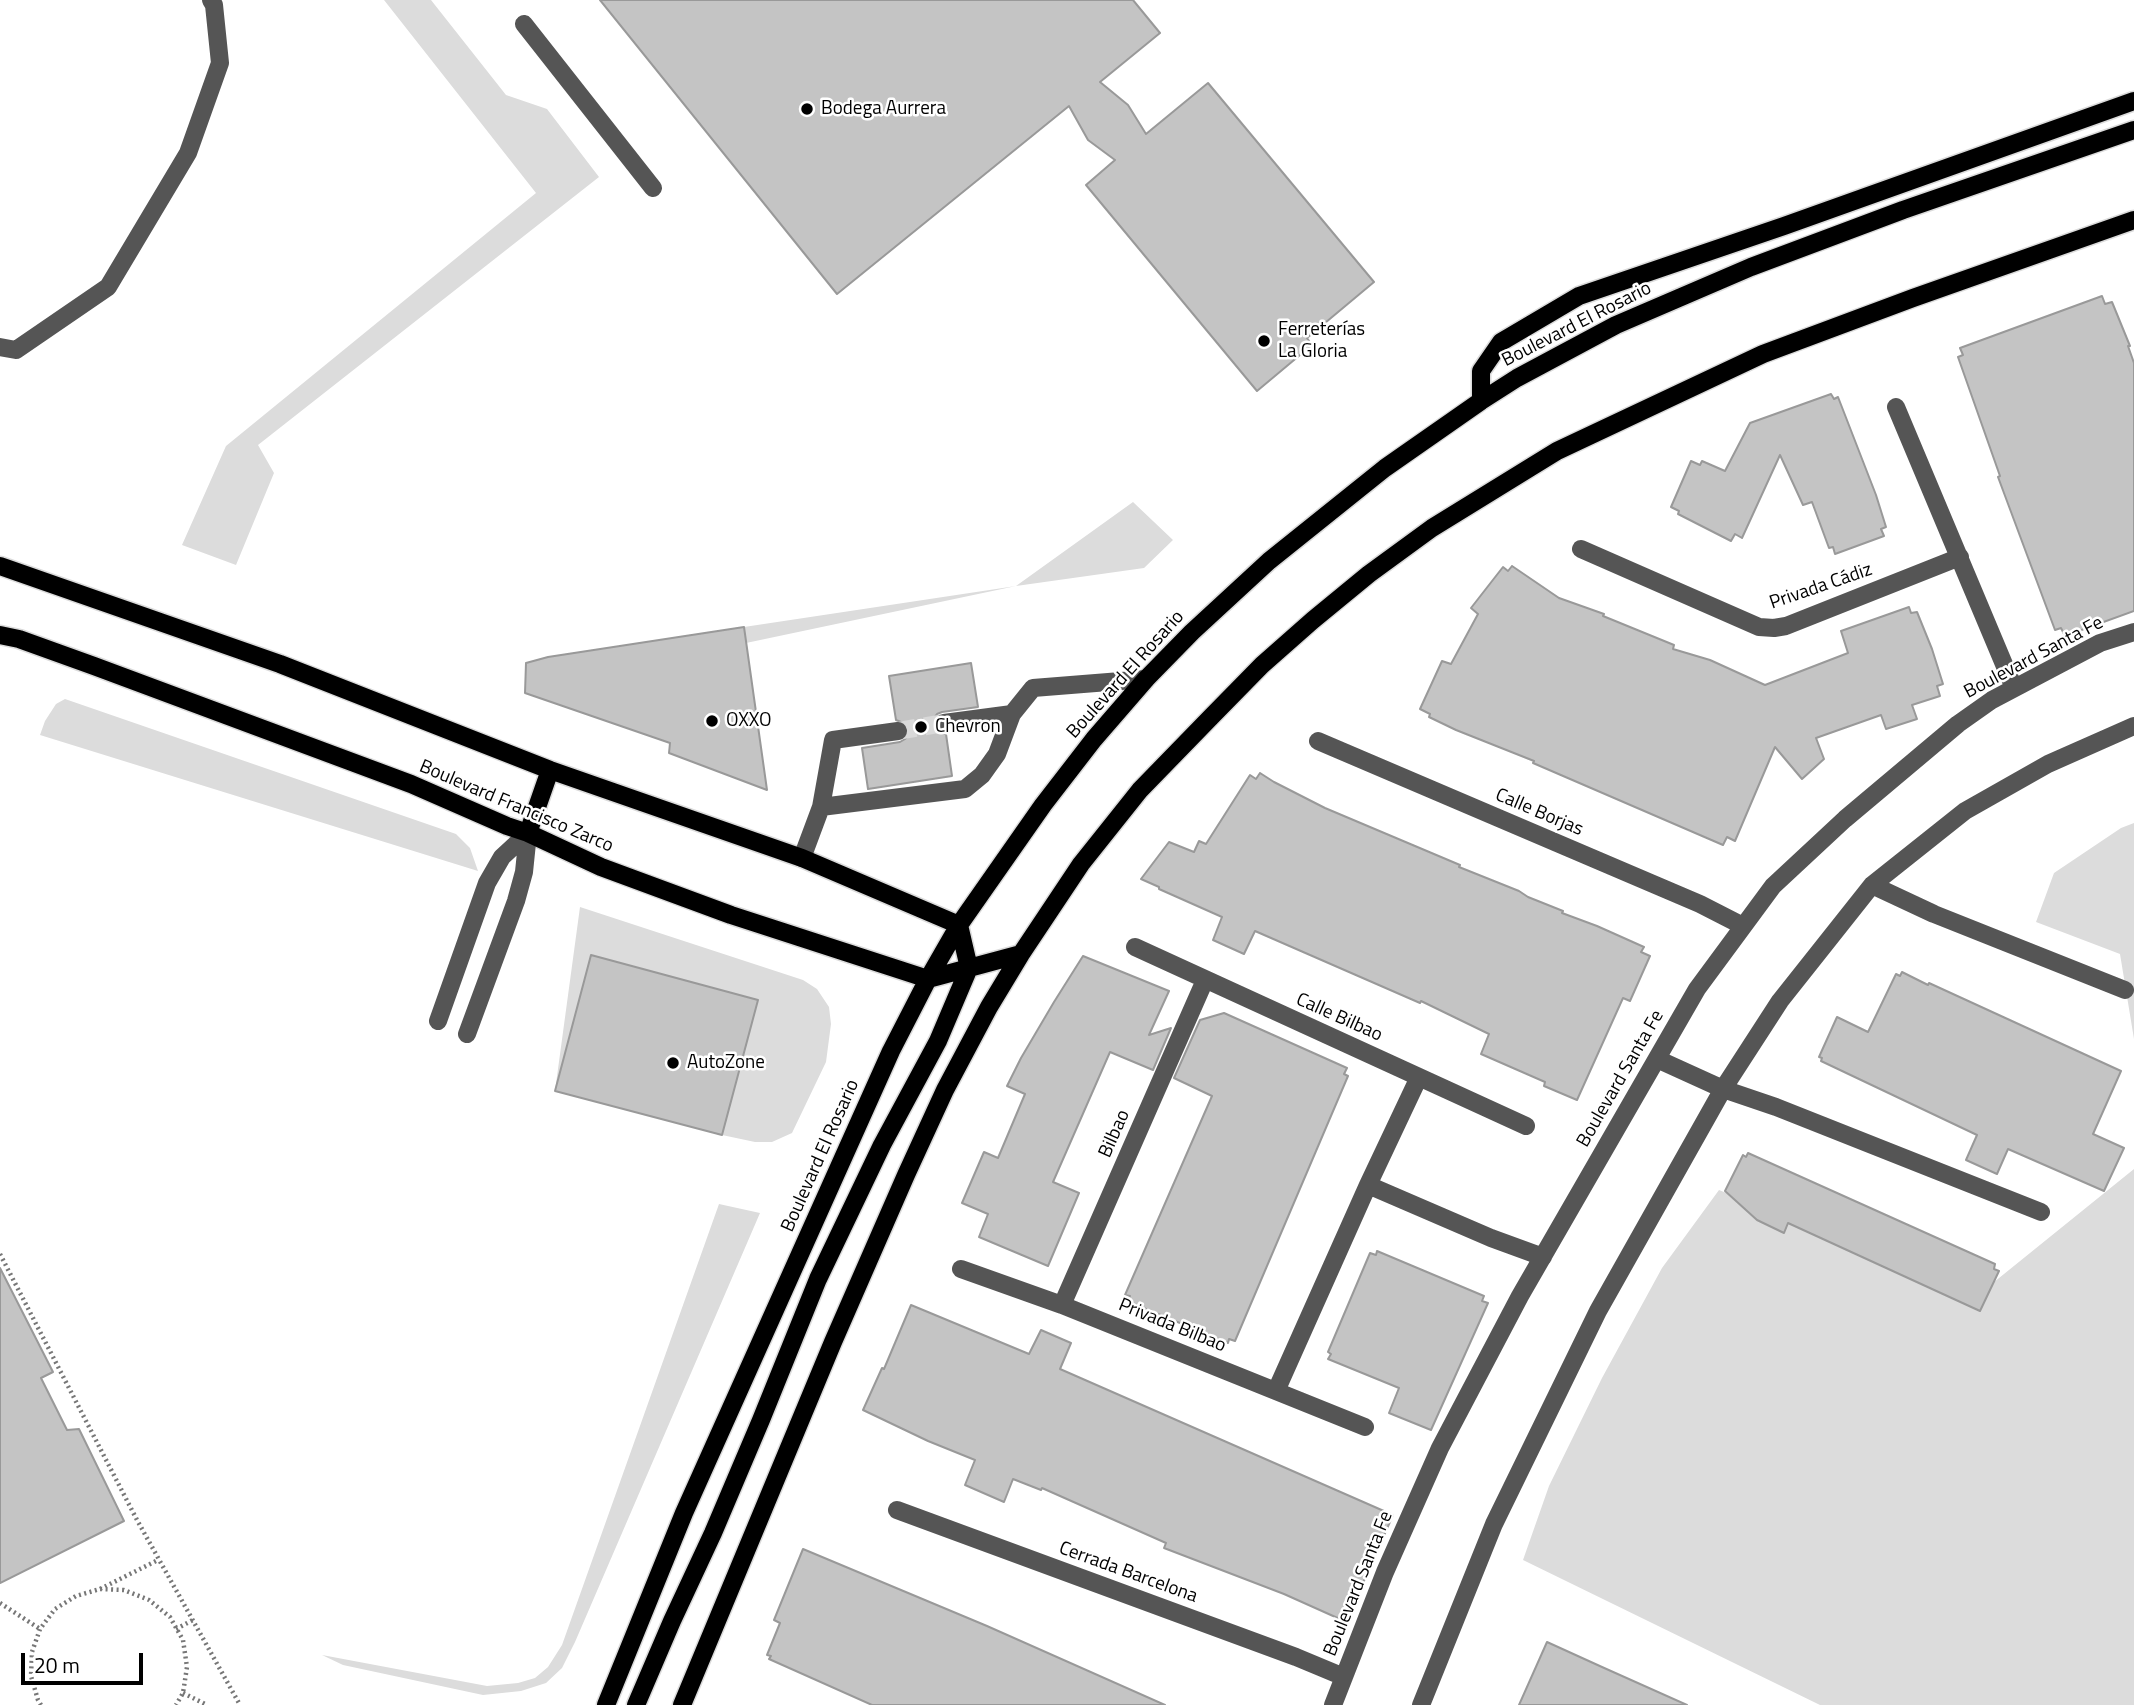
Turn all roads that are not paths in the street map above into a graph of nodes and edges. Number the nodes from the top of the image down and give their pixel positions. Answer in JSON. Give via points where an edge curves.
{"nodes":[{"id":1,"x":211,"y":0,"type":"edge"},
{"id":2,"x":524,"y":24,"type":"dead end"},
{"id":3,"x":2134,"y":101,"type":"edge"},
{"id":4,"x":2134,"y":130,"type":"edge"},
{"id":5,"x":653,"y":188,"type":"dead end"},
{"id":6,"x":2134,"y":220,"type":"edge"},
{"id":7,"x":0,"y":347,"type":"edge"},
{"id":8,"x":1481,"y":401,"type":"junction"},
{"id":9,"x":1896,"y":407,"type":"dead end"},
{"id":10,"x":1581,"y":550,"type":"dead end"},
{"id":11,"x":1960,"y":557,"type":"junction"},
{"id":12,"x":0,"y":566,"type":"edge"},
{"id":13,"x":2134,"y":632,"type":"edge"},
{"id":14,"x":0,"y":635,"type":"edge"},
{"id":15,"x":1146,"y":679,"type":"junction"},
{"id":16,"x":2014,"y":688,"type":"junction"},
{"id":17,"x":1012,"y":714,"type":"junction"},
{"id":18,"x":944,"y":723,"type":"tunnel mouth"},
{"id":19,"x":2134,"y":726,"type":"edge"},
{"id":20,"x":898,"y":731,"type":"tunnel mouth"},
{"id":21,"x":1318,"y":741,"type":"dead end"},
{"id":22,"x":550,"y":769,"type":"junction"},
{"id":23,"x":821,"y":807,"type":"junction"},
{"id":24,"x":528,"y":833,"type":"junction"},
{"id":25,"x":802,"y":858,"type":"junction"},
{"id":26,"x":1872,"y":885,"type":"junction"},
{"id":27,"x":959,"y":925,"type":"junction"},
{"id":28,"x":1743,"y":926,"type":"junction"},
{"id":29,"x":1135,"y":947,"type":"dead end"},
{"id":30,"x":1021,"y":954,"type":"junction"},
{"id":31,"x":969,"y":968,"type":"junction"},
{"id":32,"x":928,"y":979,"type":"junction"},
{"id":33,"x":1205,"y":980,"type":"junction"},
{"id":34,"x":2126,"y":990,"type":"dead end"},
{"id":35,"x":438,"y":1021,"type":"dead end"},
{"id":36,"x":467,"y":1034,"type":"dead end"},
{"id":37,"x":1657,"y":1059,"type":"junction"},
{"id":38,"x":1419,"y":1077,"type":"junction"},
{"id":39,"x":1723,"y":1089,"type":"junction"},
{"id":40,"x":1525,"y":1126,"type":"dead end"},
{"id":41,"x":1368,"y":1185,"type":"junction"},
{"id":42,"x":2041,"y":1212,"type":"dead end"},
{"id":43,"x":1543,"y":1257,"type":"junction"},
{"id":44,"x":961,"y":1269,"type":"dead end"},
{"id":45,"x":1062,"y":1305,"type":"junction"},
{"id":46,"x":1276,"y":1391,"type":"junction"},
{"id":47,"x":1366,"y":1427,"type":"dead end"},
{"id":48,"x":897,"y":1510,"type":"dead end"},
{"id":49,"x":1344,"y":1677,"type":"junction"},
{"id":50,"x":606,"y":1705,"type":"edge"},
{"id":51,"x":636,"y":1705,"type":"edge"},
{"id":52,"x":682,"y":1705,"type":"edge"},
{"id":53,"x":1333,"y":1705,"type":"edge"},
{"id":54,"x":1420,"y":1705,"type":"edge"}],
"edges":[{"from":1,"to":7,"type":"street","via":[[220,63],[188,153],[108,287],[16,350]]},
{"from":2,"to":5,"type":"street"},
{"from":3,"to":8,"type":"main road","via":[[1578,296],[1501,342],[1481,371]]},
{"from":4,"to":8,"type":"main road","name":"Boulevard El Rosario","via":[[1751,267],[1616,325]]},
{"from":6,"to":30,"type":"main road","via":[[1763,354],[1557,451],[1432,528],[1272,656],[1140,789],[1081,864]]},
{"from":8,"to":15,"type":"main road","name":"Boulevard El Rosario","via":[[1385,468],[1269,561]]},
{"from":9,"to":11,"type":"street"},
{"from":10,"to":11,"type":"street","name":"Privada Cádiz","via":[[1759,627],[1774,628]]},
{"from":11,"to":16,"type":"street"},
{"from":12,"to":22,"type":"main road","via":[[280,664]]},
{"from":13,"to":16,"type":"street","name":"Boulevard Santa Fe","via":[[2100,643]]},
{"from":14,"to":24,"type":"main road","name":"Boulevard Francisco Zarco","via":[[411,784]]},
{"from":15,"to":17,"type":"street","via":[[1034,688]]},
{"from":15,"to":27,"type":"main road","name":"Boulevard El Rosario","via":[[1043,805]]},
{"from":16,"to":28,"type":"street","name":"Boulevard Santa Fe","via":[[1958,724],[1845,819],[1773,886]]},
{"from":17,"to":18,"type":"street"},
{"from":17,"to":23,"type":"street","via":[[997,754],[965,789]]},
{"from":19,"to":26,"type":"street","via":[[2048,764],[1965,811]]},
{"from":20,"to":23,"type":"street","via":[[834,740]]},
{"from":21,"to":28,"type":"street","name":"Calle Borjas"},
{"from":22,"to":24,"type":"main road"},
{"from":22,"to":25,"type":"main road"},
{"from":23,"to":25,"type":"street"},
{"from":24,"to":32,"type":"main road","name":"Boulevard Francisco Zarco","via":[[601,867],[718,910]]},
{"from":24,"to":35,"type":"street","via":[[502,857],[487,883]]},
{"from":24,"to":36,"type":"street","via":[[516,901]]},
{"from":25,"to":27,"type":"main road"},
{"from":26,"to":34,"type":"street"},
{"from":26,"to":39,"type":"street","via":[[1780,1001]]},
{"from":27,"to":31,"type":"main road"},
{"from":27,"to":32,"type":"main road","name":"Boulevard El Rosario"},
{"from":28,"to":37,"type":"street","name":"Boulevard Santa Fe","via":[[1697,989]]},
{"from":29,"to":33,"type":"street","name":"Calle Bilbao"},
{"from":30,"to":31,"type":"main road"},
{"from":30,"to":52,"type":"main road","via":[[951,1079],[906,1175]]},
{"from":31,"to":32,"type":"main road"},
{"from":31,"to":51,"type":"main road","via":[[938,1041],[818,1279]]},
{"from":32,"to":50,"type":"main road","name":"Boulevard El Rosario","via":[[891,1051],[684,1513]]},
{"from":33,"to":38,"type":"street","name":"Calle Bilbao"},
{"from":33,"to":45,"type":"street","name":"Bilbao"},
{"from":37,"to":39,"type":"street"},
{"from":37,"to":43,"type":"street","name":"Boulevard Santa Fe"},
{"from":38,"to":40,"type":"street","name":"Calle Bilbao"},
{"from":38,"to":41,"type":"street"},
{"from":39,"to":42,"type":"street"},
{"from":39,"to":54,"type":"street","via":[[1598,1311],[1494,1524]]},
{"from":41,"to":43,"type":"street"},
{"from":41,"to":46,"type":"street"},
{"from":43,"to":49,"type":"street","name":"Boulevard Santa Fe","via":[[1440,1448]]},
{"from":44,"to":45,"type":"street","name":"Privada Bilbao"},
{"from":45,"to":46,"type":"street","name":"Privada Bilbao"},
{"from":46,"to":47,"type":"street","name":"Privada Bilbao"},
{"from":48,"to":49,"type":"street","name":"Cerrada Barcelona"},
{"from":49,"to":53,"type":"street","name":"Boulevard Santa Fe"}]}
